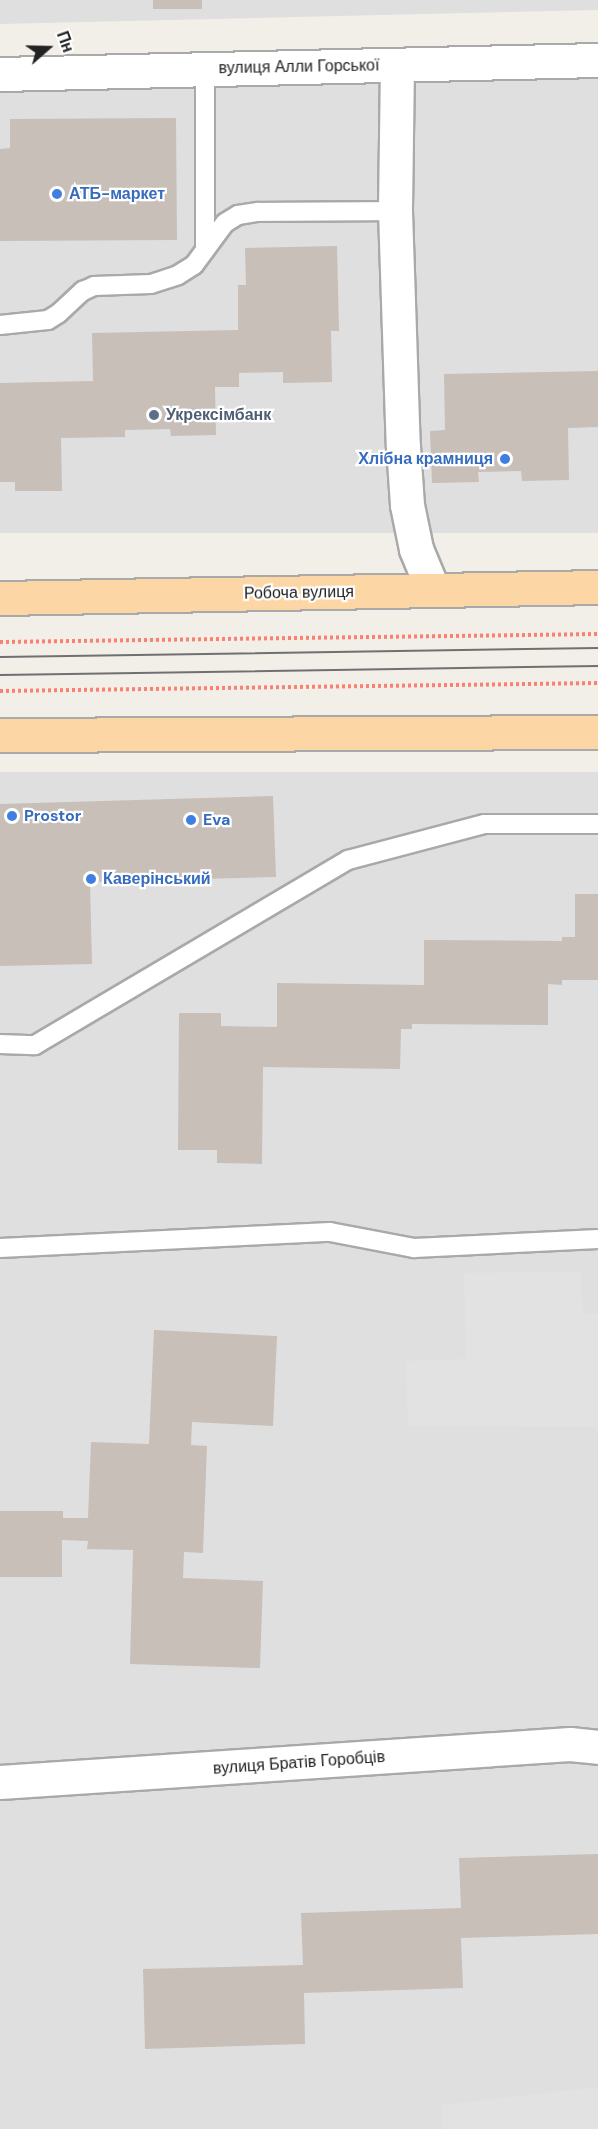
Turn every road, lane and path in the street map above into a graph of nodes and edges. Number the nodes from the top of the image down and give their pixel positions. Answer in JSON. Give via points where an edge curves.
{"nodes":[{"id":1,"x":598,"y":60,"type":"edge"},
{"id":2,"x":397,"y":65,"type":"junction"},
{"id":3,"x":205,"y":69,"type":"junction"},
{"id":4,"x":0,"y":74,"type":"edge"},
{"id":5,"x":395,"y":211,"type":"junction"},
{"id":6,"x":205,"y":250,"type":"junction"},
{"id":7,"x":0,"y":325,"type":"edge"},
{"id":8,"x":598,"y":587,"type":"edge"},
{"id":9,"x":433,"y":590,"type":"junction"},
{"id":10,"x":0,"y":598,"type":"edge"},
{"id":11,"x":598,"y":634,"type":"edge"},
{"id":12,"x":0,"y":642,"type":"edge"},
{"id":13,"x":598,"y":683,"type":"edge"},
{"id":14,"x":0,"y":691,"type":"edge"},
{"id":15,"x":598,"y":732,"type":"edge"},
{"id":16,"x":0,"y":735,"type":"edge"},
{"id":17,"x":598,"y":824,"type":"edge"},
{"id":18,"x":0,"y":1044,"type":"edge"},
{"id":19,"x":598,"y":1239,"type":"edge"},
{"id":20,"x":0,"y":1248,"type":"edge"},
{"id":21,"x":598,"y":1747,"type":"edge"},
{"id":22,"x":0,"y":1782,"type":"edge"}],
"edges":[{"from":1,"to":2,"type":"street","name":"вулиця Алли Горської"},
{"from":2,"to":3,"type":"street","name":"вулиця Алли Горської"},
{"from":2,"to":5,"type":"street"},
{"from":3,"to":4,"type":"street","name":"вулиця Алли Горської"},
{"from":3,"to":6,"type":"lane"},
{"from":5,"to":6,"type":"lane","via":[[238,215],[225,223]]},
{"from":5,"to":9,"type":"street","via":[[407,505],[416,549]]},
{"from":6,"to":7,"type":"lane","via":[[194,265],[178,275],[151,284],[94,286],[48,320]]},
{"from":8,"to":9,"type":"main road","name":"Робоча вулиця"},
{"from":9,"to":10,"type":"main road","name":"Робоча вулиця"},
{"from":11,"to":12,"type":"path"},
{"from":13,"to":14,"type":"path"},
{"from":15,"to":16,"type":"main road"},
{"from":17,"to":18,"type":"lane","via":[[484,824],[348,860],[35,1045]]},
{"from":19,"to":20,"type":"lane","via":[[414,1248],[330,1232]]},
{"from":21,"to":22,"type":"street","name":"вулиця Братів Горобців","via":[[570,1744]]}]}
